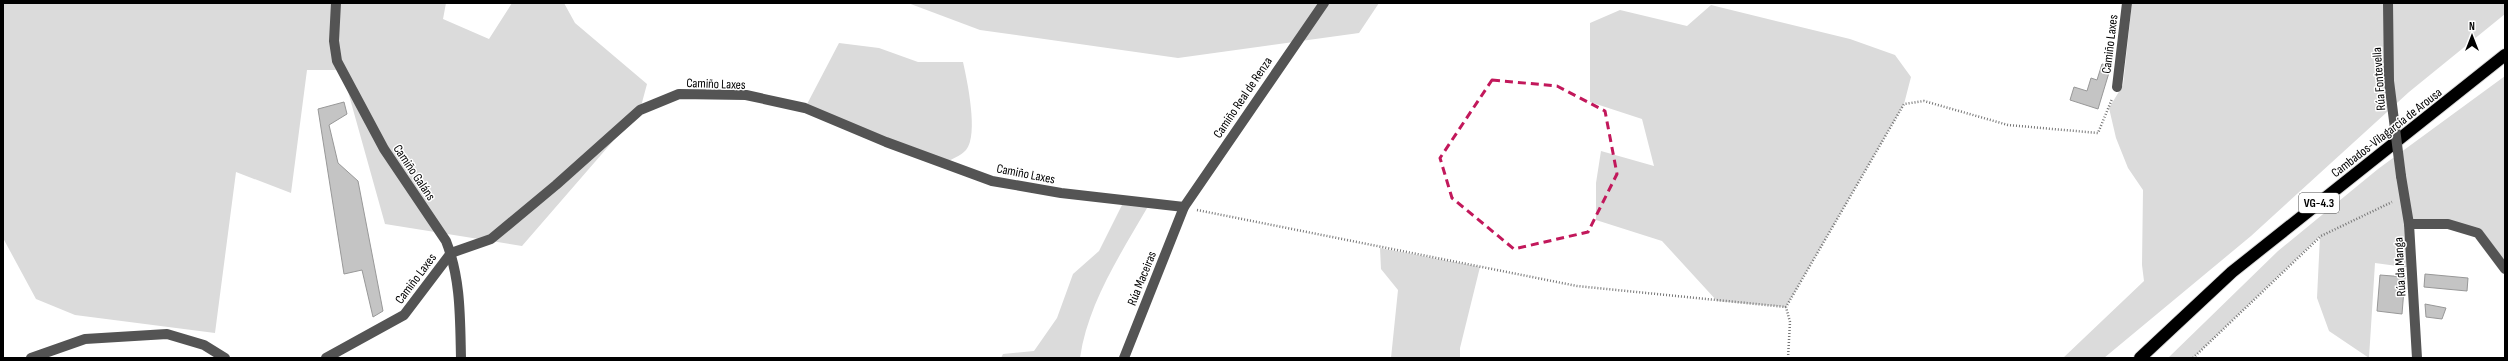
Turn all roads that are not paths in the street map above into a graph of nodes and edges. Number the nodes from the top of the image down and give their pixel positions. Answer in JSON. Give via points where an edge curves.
{"nodes":[{"id":1,"x":336,"y":3,"type":"edge"},
{"id":2,"x":1324,"y":3,"type":"edge"},
{"id":3,"x":2127,"y":3,"type":"edge"},
{"id":4,"x":2388,"y":3,"type":"edge"},
{"id":5,"x":2505,"y":55,"type":"edge"},
{"id":6,"x":2117,"y":88,"type":"road end"},
{"id":7,"x":2401,"y":176,"type":"joint"},
{"id":8,"x":1184,"y":207,"type":"junction"},
{"id":9,"x":2410,"y":224,"type":"junction"},
{"id":10,"x":450,"y":253,"type":"junction"},
{"id":11,"x":2505,"y":269,"type":"edge"},
{"id":12,"x":31,"y":358,"type":"edge"},
{"id":13,"x":225,"y":358,"type":"edge"},
{"id":14,"x":326,"y":358,"type":"edge"},
{"id":15,"x":462,"y":358,"type":"edge"},
{"id":16,"x":1124,"y":358,"type":"edge"},
{"id":17,"x":2140,"y":358,"type":"edge"},
{"id":18,"x":2417,"y":358,"type":"edge"}],
"edges":[{"from":1,"to":10,"type":"street","name":"Camiño Galáns","via":[[334,41],[337,61],[384,150],[446,241]]},
{"from":2,"to":8,"type":"street","name":"Camiño Real de Renza"},
{"from":3,"to":6,"type":"street","name":"Camiño Laxes"},
{"from":4,"to":7,"type":"street","name":"Rúa Fontevella","bridge":true,"via":[[2389,81]]},
{"from":5,"to":17,"type":"highway","name":"Cambados-Vilagarcía de Arousa","number":"VG-4.3","via":[[2232,272]]},
{"from":7,"to":9,"type":"street","name":"Rúa da Manga"},
{"from":8,"to":10,"type":"street","name":"Camiño Laxes","via":[[1061,193],[992,181],[886,142],[805,108],[746,96],[679,94],[640,110],[491,239]]},
{"from":8,"to":16,"type":"street","name":"Rúa Maceiras"},
{"from":9,"to":11,"type":"street","via":[[2448,224],[2478,233]]},
{"from":9,"to":18,"type":"street","name":"Rúa da Manga"},
{"from":10,"to":14,"type":"street","name":"Camiño Laxes","via":[[404,315]]},
{"from":10,"to":15,"type":"street","name":"Camiño Galáns","via":[[460,294]]},
{"from":12,"to":13,"type":"street","via":[[85,339],[167,334],[204,344]]}]}
